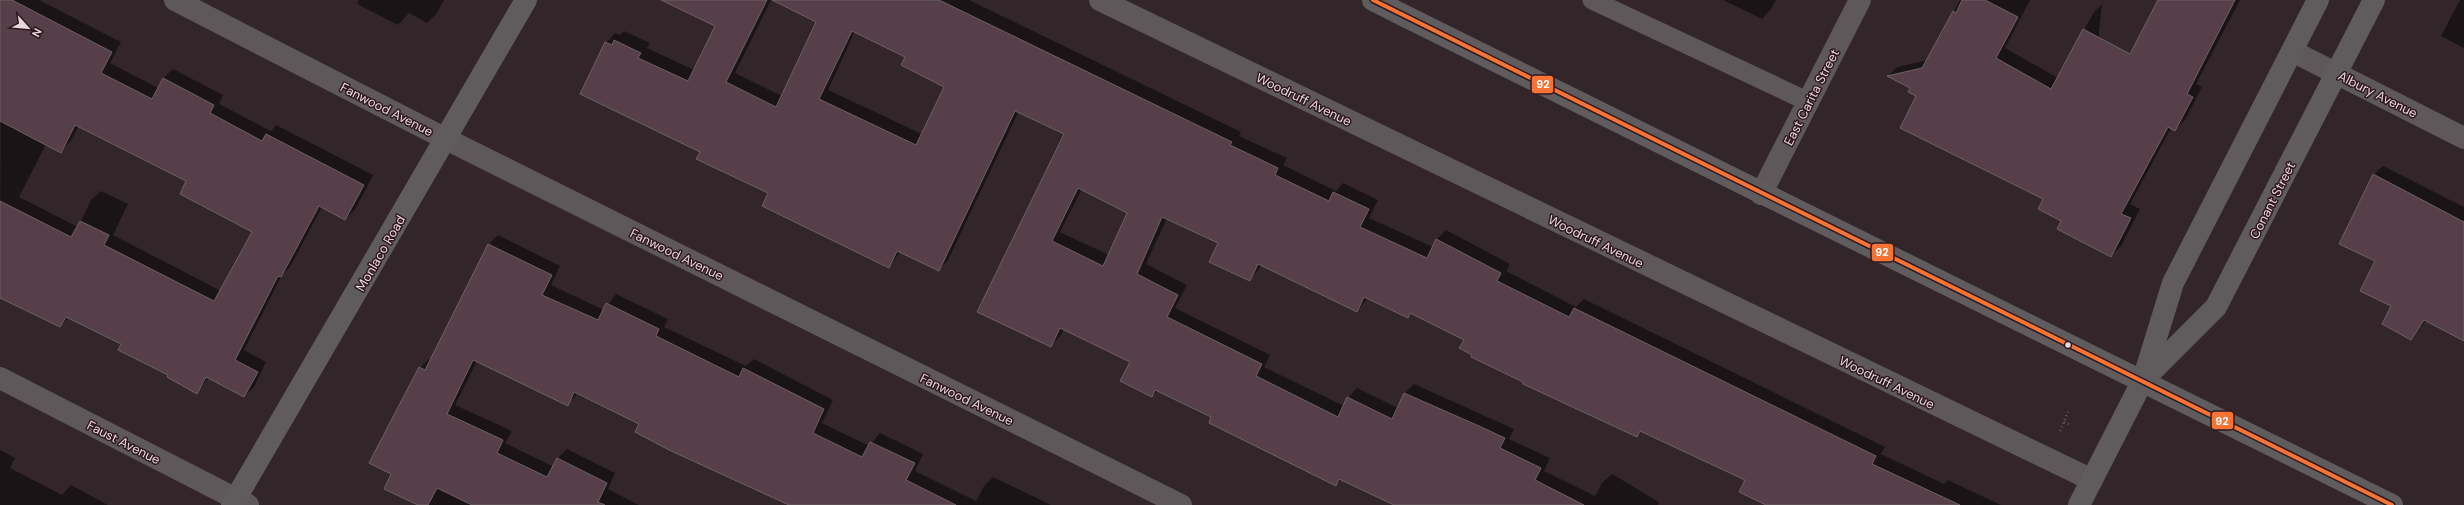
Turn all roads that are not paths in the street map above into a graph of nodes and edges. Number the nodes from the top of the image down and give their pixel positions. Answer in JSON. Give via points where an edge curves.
{"nodes":[{"id":1,"x":175,"y":0,"type":"edge"},
{"id":2,"x":526,"y":0,"type":"edge"},
{"id":3,"x":1100,"y":0,"type":"edge"},
{"id":4,"x":1373,"y":0,"type":"edge"},
{"id":5,"x":1592,"y":0,"type":"edge"},
{"id":6,"x":1860,"y":0,"type":"edge"},
{"id":7,"x":2318,"y":0,"type":"edge"},
{"id":8,"x":2374,"y":0,"type":"edge"},
{"id":9,"x":2292,"y":51,"type":"junction"},
{"id":10,"x":2337,"y":73,"type":"junction"},
{"id":11,"x":1809,"y":102,"type":"junction"},
{"id":12,"x":2464,"y":138,"type":"edge"},
{"id":13,"x":446,"y":139,"type":"junction"},
{"id":14,"x":1762,"y":194,"type":"junction"},
{"id":15,"x":0,"y":378,"type":"edge"},
{"id":16,"x":2143,"y":380,"type":"junction"},
{"id":17,"x":2092,"y":480,"type":"junction"},
{"id":18,"x":239,"y":503,"type":"edge"},
{"id":19,"x":1181,"y":505,"type":"edge"},
{"id":20,"x":2079,"y":505,"type":"edge"},
{"id":21,"x":2392,"y":505,"type":"edge"}],
"edges":[{"from":1,"to":13,"type":"street","name":"Fanwood Avenue"},
{"from":2,"to":13,"type":"street","name":"Monlaco Road"},
{"from":3,"to":17,"type":"street","name":"Woodruff Avenue"},
{"from":4,"to":14,"type":"street","via":[[1631,131]]},
{"from":5,"to":11,"type":"lane"},
{"from":6,"to":11,"type":"street","name":"East Carita Street"},
{"from":7,"to":9,"type":"street","name":"Conant Street"},
{"from":8,"to":10,"type":"street","name":"Conant Street"},
{"from":9,"to":10,"type":"street","name":"Albury Avenue"},
{"from":9,"to":16,"type":"street","name":"Conant Street","via":[[2173,283]]},
{"from":10,"to":12,"type":"street","name":"Albury Avenue"},
{"from":10,"to":16,"type":"street","name":"Conant Street","via":[[2216,307]]},
{"from":11,"to":14,"type":"street","name":"East Carita Street"},
{"from":13,"to":18,"type":"street","name":"Monlaco Road"},
{"from":13,"to":19,"type":"street","name":"Fanwood Avenue"},
{"from":14,"to":16,"type":"street"},
{"from":15,"to":18,"type":"street","name":"Faust Avenue"},
{"from":16,"to":17,"type":"street","name":"Conant Street"},
{"from":16,"to":21,"type":"street"},
{"from":17,"to":20,"type":"street","name":"Conant Street"}]}
